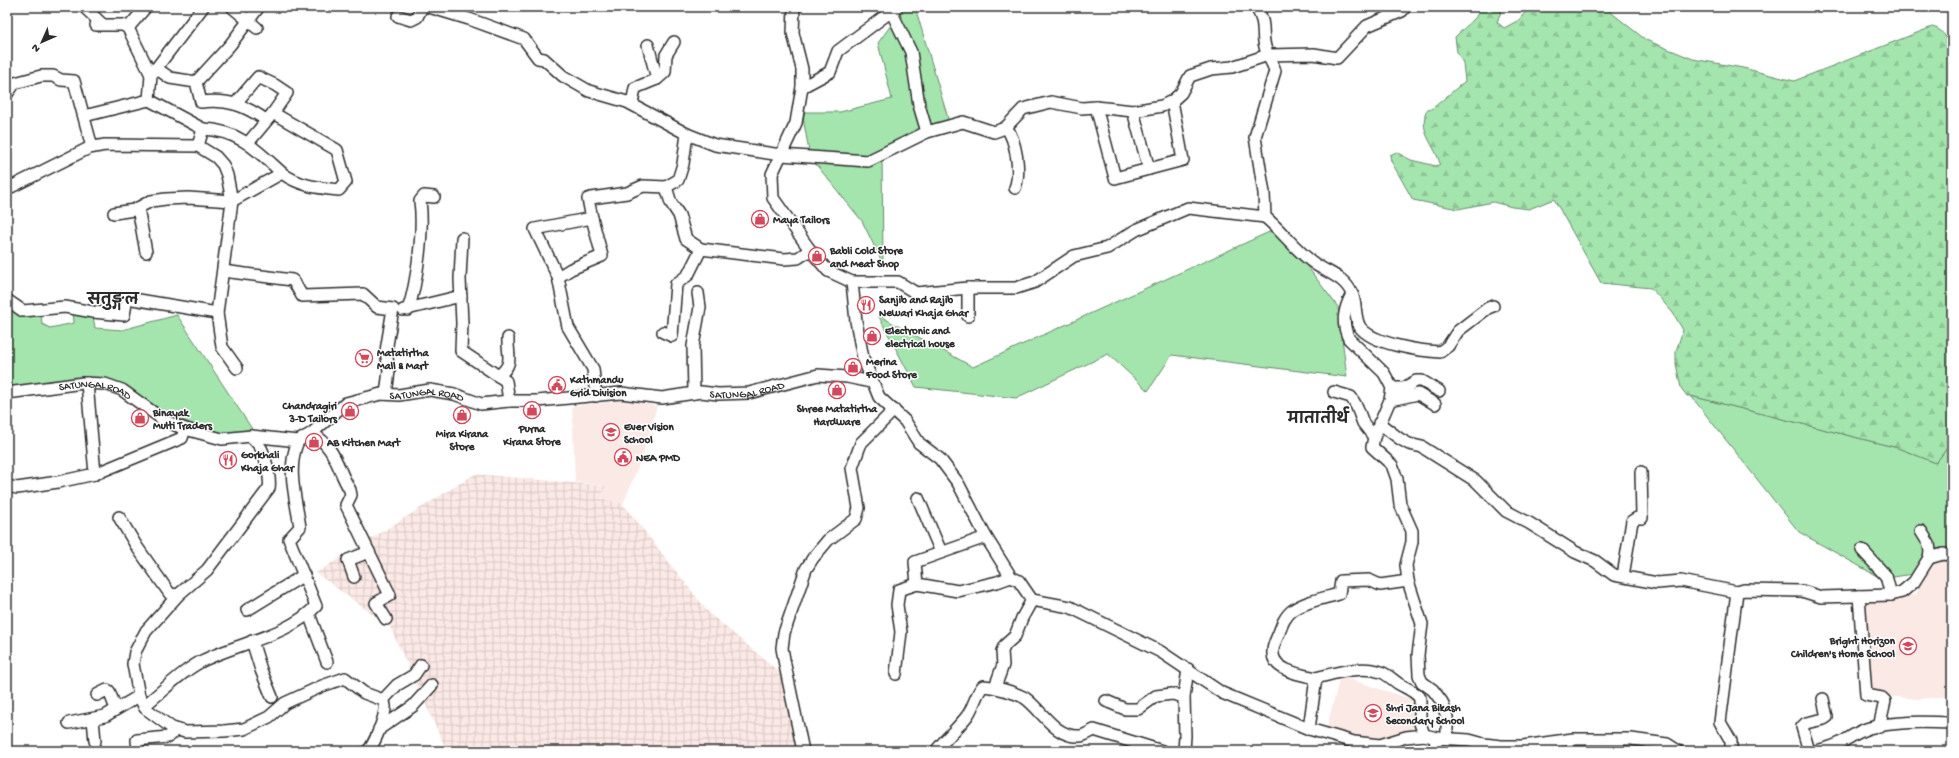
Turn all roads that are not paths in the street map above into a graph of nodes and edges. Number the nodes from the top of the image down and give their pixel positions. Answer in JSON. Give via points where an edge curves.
{"nodes":[{"id":1,"x":84,"y":7,"type":"edge"},
{"id":2,"x":146,"y":7,"type":"edge"},
{"id":3,"x":203,"y":7,"type":"edge"},
{"id":4,"x":232,"y":7,"type":"edge"},
{"id":5,"x":256,"y":7,"type":"edge"},
{"id":6,"x":422,"y":7,"type":"edge"},
{"id":7,"x":429,"y":7,"type":"edge"},
{"id":8,"x":797,"y":7,"type":"edge"},
{"id":9,"x":1256,"y":7,"type":"edge"},
{"id":10,"x":1403,"y":8,"type":"edge"},
{"id":11,"x":894,"y":9,"type":"edge"},
{"id":12,"x":398,"y":16,"type":"dead end"},
{"id":13,"x":247,"y":20,"type":"junction"},
{"id":14,"x":128,"y":28,"type":"junction"},
{"id":15,"x":258,"y":28,"type":"dead end"},
{"id":16,"x":674,"y":42,"type":"dead end"},
{"id":17,"x":648,"y":45,"type":"dead end"},
{"id":18,"x":1268,"y":55,"type":"junction"},
{"id":19,"x":153,"y":71,"type":"junction"},
{"id":20,"x":657,"y":78,"type":"junction"},
{"id":21,"x":196,"y":82,"type":"junction"},
{"id":22,"x":802,"y":87,"type":"junction"},
{"id":23,"x":7,"y":94,"type":"edge"},
{"id":24,"x":149,"y":100,"type":"junction"},
{"id":25,"x":1172,"y":101,"type":"junction"},
{"id":26,"x":236,"y":104,"type":"junction"},
{"id":27,"x":632,"y":104,"type":"junction"},
{"id":28,"x":1096,"y":107,"type":"junction"},
{"id":29,"x":1133,"y":111,"type":"junction"},
{"id":30,"x":84,"y":116,"type":"junction"},
{"id":31,"x":269,"y":116,"type":"junction"},
{"id":32,"x":1006,"y":127,"type":"junction"},
{"id":33,"x":203,"y":129,"type":"junction"},
{"id":34,"x":927,"y":132,"type":"junction"},
{"id":35,"x":687,"y":134,"type":"junction"},
{"id":36,"x":248,"y":143,"type":"junction"},
{"id":37,"x":198,"y":146,"type":"junction"},
{"id":38,"x":92,"y":147,"type":"junction"},
{"id":39,"x":781,"y":155,"type":"junction"},
{"id":40,"x":1149,"y":169,"type":"junction"},
{"id":41,"x":282,"y":173,"type":"junction"},
{"id":42,"x":666,"y":187,"type":"junction"},
{"id":43,"x":1015,"y":188,"type":"dead end"},
{"id":44,"x":7,"y":189,"type":"edge"},
{"id":45,"x":434,"y":197,"type":"dead end"},
{"id":46,"x":232,"y":201,"type":"junction"},
{"id":47,"x":138,"y":208,"type":"junction"},
{"id":48,"x":114,"y":214,"type":"dead end"},
{"id":49,"x":1265,"y":217,"type":"junction"},
{"id":50,"x":592,"y":218,"type":"junction"},
{"id":51,"x":462,"y":238,"type":"dead end"},
{"id":52,"x":701,"y":249,"type":"junction"},
{"id":53,"x":810,"y":250,"type":"junction"},
{"id":54,"x":146,"y":252,"type":"dead end"},
{"id":55,"x":223,"y":271,"type":"junction"},
{"id":56,"x":558,"y":277,"type":"junction"},
{"id":57,"x":852,"y":282,"type":"junction"},
{"id":58,"x":968,"y":288,"type":"junction"},
{"id":59,"x":698,"y":294,"type":"dead end"},
{"id":60,"x":1352,"y":294,"type":"junction"},
{"id":61,"x":460,"y":296,"type":"junction"},
{"id":62,"x":7,"y":300,"type":"edge"},
{"id":63,"x":1494,"y":306,"type":"dead end"},
{"id":64,"x":393,"y":309,"type":"junction"},
{"id":65,"x":408,"y":310,"type":"junction"},
{"id":66,"x":217,"y":313,"type":"junction"},
{"id":67,"x":968,"y":316,"type":"dead end"},
{"id":68,"x":664,"y":332,"type":"dead end"},
{"id":69,"x":508,"y":338,"type":"dead end"},
{"id":70,"x":237,"y":368,"type":"dead end"},
{"id":71,"x":498,"y":376,"type":"junction"},
{"id":72,"x":871,"y":382,"type":"junction"},
{"id":73,"x":87,"y":383,"type":"junction"},
{"id":74,"x":1392,"y":388,"type":"junction"},
{"id":75,"x":1439,"y":391,"type":"dead end"},
{"id":76,"x":1334,"y":392,"type":"dead end"},
{"id":77,"x":7,"y":393,"type":"edge"},
{"id":78,"x":694,"y":393,"type":"junction"},
{"id":79,"x":386,"y":394,"type":"junction"},
{"id":80,"x":596,"y":396,"type":"junction"},
{"id":81,"x":1390,"y":400,"type":"junction"},
{"id":82,"x":509,"y":401,"type":"junction"},
{"id":83,"x":1435,"y":404,"type":"dead end"},
{"id":84,"x":894,"y":410,"type":"junction"},
{"id":85,"x":1379,"y":423,"type":"junction"},
{"id":86,"x":185,"y":429,"type":"junction"},
{"id":87,"x":312,"y":433,"type":"junction"},
{"id":88,"x":250,"y":436,"type":"junction"},
{"id":89,"x":1374,"y":437,"type":"junction"},
{"id":90,"x":298,"y":441,"type":"junction"},
{"id":91,"x":1642,"y":472,"type":"dead end"},
{"id":92,"x":95,"y":474,"type":"junction"},
{"id":93,"x":7,"y":486,"type":"edge"},
{"id":94,"x":918,"y":498,"type":"dead end"},
{"id":95,"x":119,"y":517,"type":"dead end"},
{"id":96,"x":1921,"y":531,"type":"dead end"},
{"id":97,"x":986,"y":537,"type":"junction"},
{"id":98,"x":1862,"y":550,"type":"dead end"},
{"id":99,"x":369,"y":552,"type":"junction"},
{"id":100,"x":941,"y":552,"type":"junction"},
{"id":101,"x":1952,"y":555,"type":"edge"},
{"id":102,"x":1929,"y":558,"type":"junction"},
{"id":103,"x":304,"y":575,"type":"junction"},
{"id":104,"x":1623,"y":576,"type":"junction"},
{"id":105,"x":354,"y":577,"type":"dead end"},
{"id":106,"x":1011,"y":577,"type":"junction"},
{"id":107,"x":1408,"y":581,"type":"junction"},
{"id":108,"x":917,"y":584,"type":"junction"},
{"id":109,"x":1737,"y":592,"type":"junction"},
{"id":110,"x":178,"y":595,"type":"junction"},
{"id":111,"x":1891,"y":595,"type":"junction"},
{"id":112,"x":1859,"y":596,"type":"junction"},
{"id":113,"x":1032,"y":600,"type":"junction"},
{"id":114,"x":246,"y":610,"type":"dead end"},
{"id":115,"x":309,"y":614,"type":"junction"},
{"id":116,"x":386,"y":619,"type":"dead end"},
{"id":117,"x":252,"y":641,"type":"junction"},
{"id":118,"x":327,"y":662,"type":"dead end"},
{"id":119,"x":421,"y":665,"type":"dead end"},
{"id":120,"x":1188,"y":669,"type":"junction"},
{"id":121,"x":896,"y":674,"type":"dead end"},
{"id":122,"x":1316,"y":678,"type":"junction"},
{"id":123,"x":432,"y":685,"type":"dead end"},
{"id":124,"x":995,"y":687,"type":"junction"},
{"id":125,"x":97,"y":695,"type":"dead end"},
{"id":126,"x":272,"y":697,"type":"dead end"},
{"id":127,"x":1184,"y":697,"type":"junction"},
{"id":128,"x":1823,"y":699,"type":"dead end"},
{"id":129,"x":384,"y":700,"type":"junction"},
{"id":130,"x":142,"y":701,"type":"junction"},
{"id":131,"x":1106,"y":701,"type":"dead end"},
{"id":132,"x":116,"y":709,"type":"junction"},
{"id":133,"x":93,"y":719,"type":"junction"},
{"id":134,"x":69,"y":723,"type":"dead end"},
{"id":135,"x":1952,"y":723,"type":"edge"},
{"id":136,"x":1879,"y":727,"type":"junction"},
{"id":137,"x":379,"y":729,"type":"junction"},
{"id":138,"x":1309,"y":729,"type":"junction"},
{"id":139,"x":177,"y":730,"type":"junction"},
{"id":140,"x":1424,"y":736,"type":"junction"},
{"id":141,"x":1443,"y":738,"type":"junction"},
{"id":142,"x":95,"y":741,"type":"dead end"},
{"id":143,"x":138,"y":751,"type":"edge"},
{"id":144,"x":367,"y":751,"type":"edge"},
{"id":145,"x":803,"y":751,"type":"edge"},
{"id":146,"x":936,"y":751,"type":"edge"},
{"id":147,"x":1162,"y":751,"type":"edge"},
{"id":148,"x":1184,"y":751,"type":"edge"},
{"id":149,"x":1433,"y":751,"type":"edge"},
{"id":150,"x":1678,"y":751,"type":"edge"},
{"id":151,"x":1731,"y":751,"type":"edge"},
{"id":152,"x":1809,"y":751,"type":"edge"},
{"id":153,"x":1815,"y":751,"type":"edge"}],
"edges":[{"from":1,"to":14,"type":"street","via":[[99,25],[123,25]]},
{"from":2,"to":14,"type":"street"},
{"from":3,"to":19,"type":"street"},
{"from":4,"to":13,"type":"street"},
{"from":5,"to":13,"type":"street","via":[[258,8]]},
{"from":6,"to":12,"type":"street","via":[[417,17],[411,20]]},
{"from":7,"to":27,"type":"street","via":[[524,39],[538,58],[544,59],[563,76],[589,91]]},
{"from":8,"to":22,"type":"street","via":[[793,33],[802,69]]},
{"from":9,"to":18,"type":"street","via":[[1262,18]]},
{"from":10,"to":18,"type":"street","via":[[1367,26],[1337,58],[1314,54]]},
{"from":11,"to":22,"type":"street","via":[[838,51],[830,72]]},
{"from":11,"to":34,"type":"street","via":[[911,52],[919,104]]},
{"from":13,"to":15,"type":"street"},
{"from":13,"to":21,"type":"street","via":[[230,45]]},
{"from":14,"to":19,"type":"street"},
{"from":16,"to":20,"type":"street","via":[[666,54],[665,72]]},
{"from":17,"to":20,"type":"street"},
{"from":18,"to":25,"type":"street","via":[[1232,67],[1211,69],[1190,76],[1181,93]]},
{"from":18,"to":49,"type":"street","via":[[1275,71],[1255,137]]},
{"from":19,"to":21,"type":"street","via":[[170,78]]},
{"from":19,"to":24,"type":"street"},
{"from":20,"to":27,"type":"street","via":[[635,88]]},
{"from":21,"to":26,"type":"street","via":[[201,102],[219,100]]},
{"from":22,"to":39,"type":"street","via":[[796,123]]},
{"from":23,"to":30,"type":"street","via":[[16,83],[41,76],[74,81]]},
{"from":24,"to":30,"type":"street"},
{"from":24,"to":33,"type":"street"},
{"from":25,"to":29,"type":"street","via":[[1162,106]]},
{"from":25,"to":40,"type":"street","via":[[1183,160]]},
{"from":26,"to":31,"type":"street"},
{"from":26,"to":31,"type":"street","via":[[258,77],[287,93]]},
{"from":27,"to":35,"type":"street"},
{"from":28,"to":29,"type":"street"},
{"from":28,"to":32,"type":"street","via":[[1082,108],[1051,102],[1034,105],[1023,109]]},
{"from":28,"to":40,"type":"street","via":[[1115,178]]},
{"from":29,"to":40,"type":"street"},
{"from":30,"to":38,"type":"street"},
{"from":31,"to":36,"type":"street"},
{"from":31,"to":41,"type":"street","via":[[337,150],[346,182],[339,190],[315,187],[290,179]]},
{"from":32,"to":34,"type":"street","via":[[994,132],[962,122]]},
{"from":32,"to":43,"type":"street","via":[[1012,135],[1018,165],[1019,177]]},
{"from":33,"to":36,"type":"street","via":[[219,129]]},
{"from":33,"to":37,"type":"street"},
{"from":34,"to":39,"type":"street","via":[[868,161]]},
{"from":35,"to":39,"type":"street","via":[[715,145]]},
{"from":35,"to":42,"type":"street","via":[[678,180]]},
{"from":36,"to":41,"type":"street"},
{"from":37,"to":38,"type":"street"},
{"from":37,"to":46,"type":"street","via":[[216,157],[222,165],[227,175]]},
{"from":38,"to":44,"type":"street"},
{"from":39,"to":53,"type":"street","via":[[772,174],[773,198]]},
{"from":41,"to":46,"type":"street"},
{"from":42,"to":50,"type":"street","via":[[643,186],[627,193],[591,198],[588,200]]},
{"from":42,"to":52,"type":"street","via":[[671,203],[679,215],[686,239]]},
{"from":45,"to":65,"type":"street","via":[[424,196],[420,201],[418,264]]},
{"from":46,"to":47,"type":"street","via":[[166,199],[151,201]]},
{"from":46,"to":55,"type":"street"},
{"from":47,"to":48,"type":"street"},
{"from":47,"to":54,"type":"street"},
{"from":49,"to":58,"type":"street","via":[[1188,208],[1136,230],[1107,248],[1074,256],[1035,282],[1016,288]]},
{"from":49,"to":60,"type":"street","via":[[1314,263],[1349,286]]},
{"from":50,"to":56,"type":"street","via":[[602,256]]},
{"from":50,"to":56,"type":"street","via":[[535,229]]},
{"from":51,"to":61,"type":"street"},
{"from":52,"to":53,"type":"street","via":[[784,260],[798,258]]},
{"from":52,"to":68,"type":"street","via":[[688,275],[676,284],[672,336]]},
{"from":53,"to":57,"type":"street","via":[[828,271]]},
{"from":55,"to":64,"type":"street","via":[[292,280],[302,296],[363,294],[377,307]]},
{"from":55,"to":66,"type":"street"},
{"from":56,"to":80,"type":"street","via":[[568,327],[593,369]]},
{"from":57,"to":58,"type":"street","via":[[898,282],[916,293]]},
{"from":57,"to":72,"type":"street","via":[[863,358]]},
{"from":58,"to":67,"type":"street"},
{"from":59,"to":78,"type":"street","via":[[700,307],[693,346]]},
{"from":60,"to":63,"type":"street","via":[[1356,302],[1357,320],[1367,333],[1401,346],[1428,351],[1440,352],[1448,346],[1458,331]]},
{"from":60,"to":74,"type":"street","via":[[1345,308],[1345,332],[1384,373]]},
{"from":61,"to":65,"type":"street"},
{"from":61,"to":71,"type":"street","via":[[461,351]]},
{"from":62,"to":66,"type":"street","via":[[23,310],[65,307],[124,315],[127,298]]},
{"from":64,"to":65,"type":"street"},
{"from":64,"to":79,"type":"street","via":[[386,351]]},
{"from":66,"to":70,"type":"street","via":[[222,347]]},
{"from":69,"to":71,"type":"street","via":[[510,364]]},
{"from":71,"to":82,"type":"street","via":[[506,380]]},
{"from":72,"to":78,"type":"street","name":"SATUNGAL ROAD","via":[[847,377],[818,376],[749,393]]},
{"from":72,"to":84,"type":"street","via":[[879,397]]},
{"from":73,"to":77,"type":"street","name":"SATUNGAL ROAD"},
{"from":73,"to":86,"type":"street","name":"SATUNGAL ROAD","via":[[105,384],[122,390],[165,421]]},
{"from":73,"to":92,"type":"street"},
{"from":74,"to":75,"type":"street","via":[[1404,388],[1416,381]]},
{"from":74,"to":81,"type":"street"},
{"from":76,"to":89,"type":"street","via":[[1351,397],[1363,423]]},
{"from":78,"to":80,"type":"street","name":"SATUNGAL ROAD","via":[[662,398],[621,393]]},
{"from":79,"to":82,"type":"street","name":"SATUNGAL ROAD","via":[[399,395],[430,390],[454,394],[481,404]]},
{"from":79,"to":87,"type":"street","name":"SATUNGAL ROAD","via":[[346,403]]},
{"from":80,"to":82,"type":"street","name":"SATUNGAL ROAD","via":[[537,402]]},
{"from":81,"to":83,"type":"street","via":[[1418,394]]},
{"from":81,"to":85,"type":"street"},
{"from":84,"to":97,"type":"street","via":[[905,421],[919,443],[940,459],[958,484]]},
{"from":84,"to":145,"type":"street","via":[[858,448],[852,468],[859,508],[856,519],[828,540],[806,569],[784,633],[782,648]]},
{"from":85,"to":89,"type":"street"},
{"from":85,"to":104,"type":"street","via":[[1400,439],[1422,447],[1476,481],[1506,512],[1595,561],[1614,575]]},
{"from":86,"to":88,"type":"street","name":"SATUNGAL ROAD","via":[[222,439]]},
{"from":86,"to":92,"type":"street","via":[[182,438]]},
{"from":87,"to":90,"type":"street","name":"SATUNGAL ROAD"},
{"from":87,"to":99,"type":"street","via":[[323,440],[332,452],[351,495],[346,504]]},
{"from":88,"to":90,"type":"street","name":"SATUNGAL ROAD"},
{"from":88,"to":110,"type":"street","via":[[264,456],[270,480],[269,488],[207,570]]},
{"from":89,"to":107,"type":"street","via":[[1372,447],[1388,460],[1395,470],[1400,504],[1412,531],[1406,565]]},
{"from":90,"to":103,"type":"street","via":[[293,453],[291,470],[300,528],[289,539]]},
{"from":91,"to":104,"type":"street","via":[[1642,518],[1632,520]]},
{"from":92,"to":93,"type":"street","via":[[18,488]]},
{"from":94,"to":100,"type":"street"},
{"from":95,"to":110,"type":"street","via":[[170,594]]},
{"from":96,"to":102,"type":"street","via":[[1929,544]]},
{"from":97,"to":100,"type":"street"},
{"from":97,"to":106,"type":"street"},
{"from":98,"to":111,"type":"street","via":[[1886,576]]},
{"from":99,"to":105,"type":"street","via":[[348,560]]},
{"from":99,"to":116,"type":"street","via":[[390,595],[376,603]]},
{"from":100,"to":108,"type":"street","via":[[915,562]]},
{"from":101,"to":102,"type":"street","via":[[1943,554]]},
{"from":102,"to":111,"type":"street","via":[[1909,588]]},
{"from":103,"to":114,"type":"street"},
{"from":103,"to":115,"type":"street","via":[[316,606]]},
{"from":104,"to":109,"type":"street","via":[[1656,583],[1681,581]]},
{"from":106,"to":108,"type":"street","via":[[958,591]]},
{"from":106,"to":113,"type":"street","via":[[1019,581]]},
{"from":107,"to":122,"type":"street","via":[[1380,585],[1369,580],[1341,581],[1340,594],[1307,604],[1286,616],[1273,647],[1276,662],[1293,672]]},
{"from":107,"to":141,"type":"street","via":[[1422,624],[1418,675],[1442,702],[1448,717]]},
{"from":108,"to":121,"type":"street","via":[[899,590],[897,606],[901,632]]},
{"from":109,"to":112,"type":"street","via":[[1802,591],[1818,597]]},
{"from":109,"to":151,"type":"street","via":[[1720,722],[1731,741]]},
{"from":110,"to":130,"type":"street","via":[[146,630],[135,652],[133,664]]},
{"from":111,"to":112,"type":"street"},
{"from":112,"to":136,"type":"street","via":[[1866,695],[1885,701]]},
{"from":113,"to":120,"type":"street","via":[[1070,607],[1161,652]]},
{"from":113,"to":124,"type":"street","via":[[1015,636],[1002,651],[1003,665]]},
{"from":115,"to":117,"type":"street","via":[[300,621]]},
{"from":115,"to":118,"type":"street"},
{"from":117,"to":126,"type":"street"},
{"from":117,"to":130,"type":"street","via":[[204,660]]},
{"from":119,"to":129,"type":"street","via":[[414,675],[397,685]]},
{"from":120,"to":127,"type":"street"},
{"from":120,"to":138,"type":"street","via":[[1222,694]]},
{"from":122,"to":138,"type":"street"},
{"from":122,"to":140,"type":"street","via":[[1345,671],[1381,672],[1413,690],[1420,698],[1420,723]]},
{"from":123,"to":137,"type":"street","via":[[413,706]]},
{"from":124,"to":146,"type":"street","via":[[983,686],[979,690],[966,718]]},
{"from":124,"to":147,"type":"street","via":[[1024,697],[1056,728],[1069,734],[1080,736],[1094,730]]},
{"from":125,"to":132,"type":"street","via":[[109,691]]},
{"from":127,"to":131,"type":"street","via":[[1172,694],[1156,696],[1138,709],[1125,708]]},
{"from":127,"to":148,"type":"street"},
{"from":128,"to":152,"type":"street","via":[[1827,717],[1806,723],[1802,727]]},
{"from":129,"to":137,"type":"street","via":[[386,706]]},
{"from":129,"to":139,"type":"street","via":[[364,693],[345,678],[285,704],[269,718],[244,729],[185,732]]},
{"from":130,"to":132,"type":"street"},
{"from":130,"to":139,"type":"street","via":[[155,717]]},
{"from":132,"to":133,"type":"street","via":[[105,716]]},
{"from":133,"to":134,"type":"street"},
{"from":133,"to":142,"type":"street"},
{"from":135,"to":136,"type":"street","via":[[1903,722]]},
{"from":136,"to":153,"type":"street","via":[[1857,732],[1843,742]]},
{"from":137,"to":144,"type":"street","via":[[370,750]]},
{"from":138,"to":140,"type":"street","via":[[1354,742],[1380,745],[1406,737]]},
{"from":139,"to":143,"type":"street","via":[[168,737],[137,740]]},
{"from":140,"to":141,"type":"street"},
{"from":141,"to":149,"type":"street"},
{"from":141,"to":150,"type":"street","via":[[1501,746],[1523,746],[1573,739],[1631,739],[1667,744]]}]}
